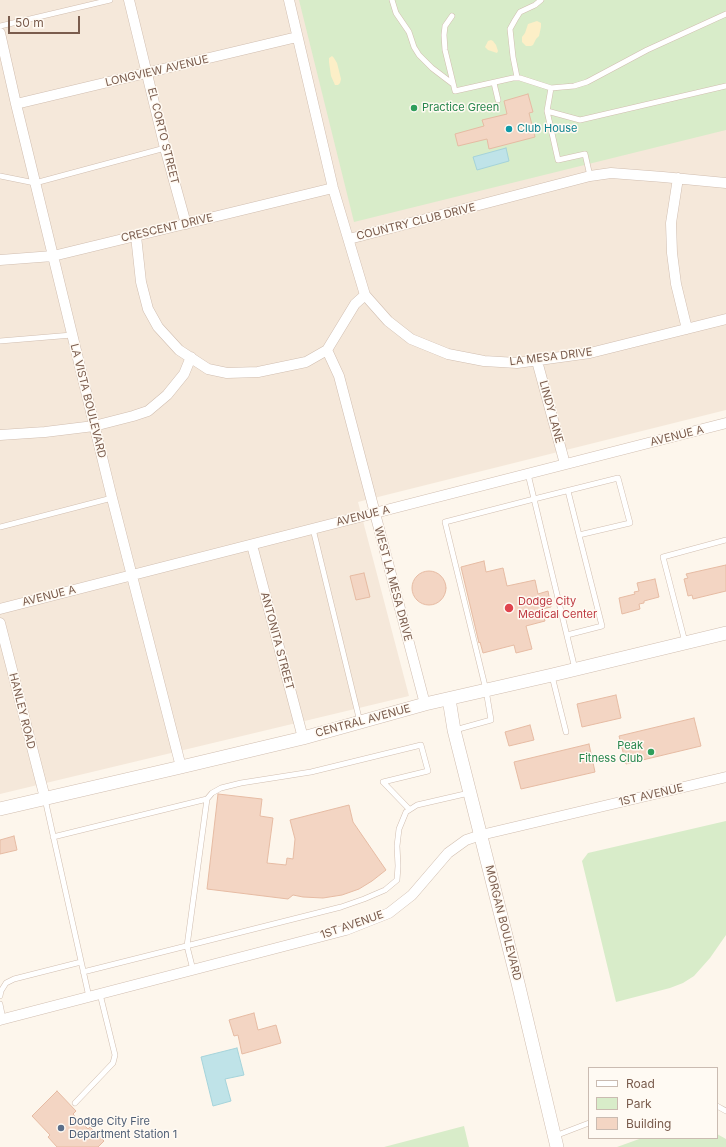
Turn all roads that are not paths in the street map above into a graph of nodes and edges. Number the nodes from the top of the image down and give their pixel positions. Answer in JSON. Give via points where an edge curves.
{"nodes":[{"id":1,"x":110,"y":0,"type":"edge"},
{"id":2,"x":129,"y":0,"type":"edge"},
{"id":3,"x":288,"y":0,"type":"edge"},
{"id":4,"x":392,"y":0,"type":"edge"},
{"id":5,"x":541,"y":0,"type":"edge"},
{"id":6,"x":726,"y":14,"type":"edge"},
{"id":7,"x":452,"y":16,"type":"dead end"},
{"id":8,"x":0,"y":26,"type":"edge"},
{"id":9,"x":0,"y":33,"type":"edge"},
{"id":10,"x":297,"y":37,"type":"junction"},
{"id":11,"x":147,"y":73,"type":"junction"},
{"id":12,"x":517,"y":78,"type":"junction"},
{"id":13,"x":494,"y":83,"type":"junction"},
{"id":14,"x":453,"y":84,"type":"junction"},
{"id":15,"x":726,"y":86,"type":"edge"},
{"id":16,"x":551,"y":88,"type":"junction"},
{"id":17,"x":498,"y":100,"type":"dead end"},
{"id":18,"x":16,"y":104,"type":"junction"},
{"id":19,"x":547,"y":111,"type":"junction"},
{"id":20,"x":166,"y":148,"type":"junction"},
{"id":21,"x":0,"y":176,"type":"edge"},
{"id":22,"x":590,"y":176,"type":"junction"},
{"id":23,"x":678,"y":178,"type":"junction"},
{"id":24,"x":35,"y":183,"type":"junction"},
{"id":25,"x":726,"y":183,"type":"edge"},
{"id":26,"x":333,"y":188,"type":"junction"},
{"id":27,"x":186,"y":224,"type":"junction"},
{"id":28,"x":136,"y":236,"type":"junction"},
{"id":29,"x":349,"y":239,"type":"junction"},
{"id":30,"x":53,"y":256,"type":"junction"},
{"id":31,"x":0,"y":260,"type":"edge"},
{"id":32,"x":365,"y":295,"type":"junction"},
{"id":33,"x":726,"y":319,"type":"edge"},
{"id":34,"x":687,"y":329,"type":"junction"},
{"id":35,"x":72,"y":335,"type":"junction"},
{"id":36,"x":0,"y":341,"type":"edge"},
{"id":37,"x":327,"y":350,"type":"junction"},
{"id":38,"x":191,"y":357,"type":"junction"},
{"id":39,"x":536,"y":361,"type":"junction"},
{"id":40,"x":726,"y":423,"type":"edge"},
{"id":41,"x":94,"y":426,"type":"junction"},
{"id":42,"x":0,"y":435,"type":"edge"},
{"id":43,"x":565,"y":464,"type":"junction"},
{"id":44,"x":528,"y":474,"type":"junction"},
{"id":45,"x":568,"y":491,"type":"junction"},
{"id":46,"x":112,"y":498,"type":"junction"},
{"id":47,"x":534,"y":499,"type":"junction"},
{"id":48,"x":375,"y":513,"type":"junction"},
{"id":49,"x":0,"y":527,"type":"edge"},
{"id":50,"x":313,"y":529,"type":"junction"},
{"id":51,"x":579,"y":535,"type":"junction"},
{"id":52,"x":726,"y":540,"type":"edge"},
{"id":53,"x":252,"y":545,"type":"junction"},
{"id":54,"x":132,"y":575,"type":"junction"},
{"id":55,"x":0,"y":609,"type":"edge"},
{"id":56,"x":0,"y":623,"type":"edge"},
{"id":57,"x":726,"y":633,"type":"edge"},
{"id":58,"x":567,"y":634,"type":"junction"},
{"id":59,"x":685,"y":643,"type":"junction"},
{"id":60,"x":575,"y":670,"type":"junction"},
{"id":61,"x":552,"y":675,"type":"junction"},
{"id":62,"x":486,"y":690,"type":"junction"},
{"id":63,"x":449,"y":699,"type":"junction"},
{"id":64,"x":425,"y":704,"type":"junction"},
{"id":65,"x":360,"y":722,"type":"junction"},
{"id":66,"x":454,"y":730,"type":"junction"},
{"id":67,"x":566,"y":732,"type":"dead end"},
{"id":68,"x":303,"y":738,"type":"junction"},
{"id":69,"x":181,"y":768,"type":"junction"},
{"id":70,"x":726,"y":778,"type":"edge"},
{"id":71,"x":470,"y":793,"type":"junction"},
{"id":72,"x":45,"y":798,"type":"junction"},
{"id":73,"x":207,"y":800,"type":"junction"},
{"id":74,"x":0,"y":808,"type":"edge"},
{"id":75,"x":409,"y":809,"type":"junction"},
{"id":76,"x":481,"y":835,"type":"junction"},
{"id":77,"x":54,"y":837,"type":"junction"},
{"id":78,"x":186,"y":946,"type":"junction"},
{"id":79,"x":81,"y":962,"type":"junction"},
{"id":80,"x":193,"y":970,"type":"junction"},
{"id":81,"x":83,"y":972,"type":"junction"},
{"id":82,"x":100,"y":994,"type":"junction"},
{"id":83,"x":0,"y":996,"type":"edge"},
{"id":84,"x":88,"y":997,"type":"junction"},
{"id":85,"x":0,"y":1004,"type":"edge"},
{"id":86,"x":2,"y":1020,"type":"edge"},
{"id":87,"x":75,"y":1103,"type":"dead end"},
{"id":88,"x":588,"y":1124,"type":"edge"},
{"id":89,"x":556,"y":1142,"type":"edge"}],
"edges":[{"from":1,"to":8,"type":"lane"},
{"from":2,"to":11,"type":"street","name":"EL CORTO STREET"},
{"from":3,"to":10,"type":"street","name":"COUNTRY CLUB DRIVE"},
{"from":4,"to":14,"type":"lane","via":[[414,47],[432,68]]},
{"from":5,"to":12,"type":"lane","via":[[520,12],[510,29]]},
{"from":6,"to":16,"type":"lane","via":[[647,50],[587,82]]},
{"from":7,"to":14,"type":"lane","via":[[445,26],[444,35]]},
{"from":9,"to":18,"type":"street","name":"LA VISTA BOULEVARD"},
{"from":10,"to":11,"type":"street","name":"LONGVIEW AVENUE"},
{"from":10,"to":26,"type":"street","name":"COUNTRY CLUB DRIVE"},
{"from":11,"to":18,"type":"street","name":"LONGVIEW AVENUE"},
{"from":11,"to":20,"type":"street","name":"EL CORTO STREET"},
{"from":12,"to":13,"type":"lane"},
{"from":12,"to":16,"type":"lane"},
{"from":13,"to":14,"type":"lane","via":[[455,91]]},
{"from":13,"to":17,"type":"lane"},
{"from":15,"to":19,"type":"lane","via":[[580,120]]},
{"from":16,"to":19,"type":"lane"},
{"from":18,"to":24,"type":"street","name":"LA VISTA BOULEVARD"},
{"from":19,"to":22,"type":"lane","via":[[558,160],[585,154]]},
{"from":20,"to":24,"type":"lane"},
{"from":20,"to":27,"type":"street","name":"EL CORTO STREET"},
{"from":21,"to":24,"type":"lane"},
{"from":22,"to":23,"type":"street","name":"COUNTRY CLUB DRIVE","via":[[611,173]]},
{"from":22,"to":29,"type":"street","name":"COUNTRY CLUB DRIVE"},
{"from":23,"to":25,"type":"street","name":"COUNTRY CLUB DRIVE"},
{"from":23,"to":34,"type":"street","via":[[671,223],[672,253],[676,284]]},
{"from":24,"to":30,"type":"street","name":"LA VISTA BOULEVARD"},
{"from":26,"to":27,"type":"street","name":"CRESCENT DRIVE"},
{"from":26,"to":29,"type":"street","name":"COUNTRY CLUB DRIVE"},
{"from":27,"to":28,"type":"street","name":"CRESCENT DRIVE"},
{"from":28,"to":30,"type":"street","name":"CRESCENT DRIVE"},
{"from":28,"to":38,"type":"street","via":[[141,282],[148,309],[158,327],[179,350]]},
{"from":29,"to":32,"type":"street"},
{"from":30,"to":31,"type":"street","name":"CRESCENT DRIVE"},
{"from":30,"to":35,"type":"street","name":"LA VISTA BOULEVARD"},
{"from":32,"to":37,"type":"street","via":[[355,304]]},
{"from":32,"to":39,"type":"street","name":"LA MESA DRIVE","via":[[388,321],[411,339],[448,354],[484,361]]},
{"from":33,"to":34,"type":"street","name":"LA MESA DRIVE"},
{"from":34,"to":39,"type":"street","name":"LA MESA DRIVE","via":[[590,354]]},
{"from":35,"to":36,"type":"lane"},
{"from":35,"to":41,"type":"street","name":"LA VISTA BOULEVARD"},
{"from":37,"to":38,"type":"street","via":[[306,362],[258,372],[227,373],[208,369]]},
{"from":37,"to":48,"type":"street","name":"WEST LA MESA DRIVE","via":[[339,376]]},
{"from":38,"to":41,"type":"street","via":[[184,374],[148,411]]},
{"from":39,"to":43,"type":"street","name":"LINDY LANE"},
{"from":40,"to":43,"type":"street","name":"AVENUE A"},
{"from":41,"to":42,"type":"street"},
{"from":41,"to":46,"type":"street","name":"LA VISTA BOULEVARD"},
{"from":43,"to":44,"type":"street","name":"AVENUE A"},
{"from":44,"to":47,"type":"lane"},
{"from":44,"to":48,"type":"street","name":"AVENUE A"},
{"from":45,"to":47,"type":"lane"},
{"from":45,"to":51,"type":"lane"},
{"from":45,"to":51,"type":"lane","via":[[618,478],[630,522]]},
{"from":46,"to":49,"type":"lane"},
{"from":46,"to":54,"type":"street","name":"LA VISTA BOULEVARD"},
{"from":47,"to":58,"type":"lane"},
{"from":47,"to":62,"type":"lane","via":[[445,522]]},
{"from":48,"to":50,"type":"street","name":"AVENUE A"},
{"from":48,"to":64,"type":"street","name":"WEST LA MESA DRIVE"},
{"from":50,"to":53,"type":"street","name":"AVENUE A"},
{"from":50,"to":65,"type":"lane"},
{"from":51,"to":58,"type":"lane","via":[[602,626]]},
{"from":52,"to":59,"type":"lane","via":[[663,556]]},
{"from":53,"to":54,"type":"street","name":"AVENUE A"},
{"from":53,"to":68,"type":"street","name":"ANTONITA STREET"},
{"from":54,"to":55,"type":"street","name":"AVENUE A"},
{"from":54,"to":69,"type":"street","name":"LA VISTA BOULEVARD"},
{"from":56,"to":72,"type":"street","name":"HANLEY ROAD"},
{"from":57,"to":59,"type":"street","name":"CENTRAL AVENUE"},
{"from":58,"to":60,"type":"lane"},
{"from":59,"to":60,"type":"street","name":"CENTRAL AVENUE"},
{"from":60,"to":61,"type":"street","name":"CENTRAL AVENUE"},
{"from":61,"to":62,"type":"street","name":"CENTRAL AVENUE"},
{"from":61,"to":67,"type":"lane"},
{"from":62,"to":63,"type":"street","name":"CENTRAL AVENUE"},
{"from":62,"to":66,"type":"lane","via":[[491,720]]},
{"from":63,"to":64,"type":"street","name":"CENTRAL AVENUE"},
{"from":63,"to":66,"type":"street","name":"MORGAN BOULEVARD"},
{"from":64,"to":65,"type":"street","name":"CENTRAL AVENUE"},
{"from":65,"to":68,"type":"street","name":"CENTRAL AVENUE"},
{"from":66,"to":71,"type":"street","name":"MORGAN BOULEVARD"},
{"from":68,"to":69,"type":"street","name":"CENTRAL AVENUE"},
{"from":69,"to":72,"type":"street","name":"CENTRAL AVENUE"},
{"from":70,"to":76,"type":"street","name":"1ST AVENUE"},
{"from":71,"to":75,"type":"lane"},
{"from":71,"to":76,"type":"street","name":"MORGAN BOULEVARD"},
{"from":72,"to":74,"type":"street","name":"CENTRAL AVENUE"},
{"from":72,"to":77,"type":"lane"},
{"from":73,"to":75,"type":"lane","via":[[212,793],[221,788],[311,772],[421,745],[428,771],[383,782]]},
{"from":73,"to":77,"type":"lane"},
{"from":73,"to":78,"type":"lane"},
{"from":75,"to":78,"type":"lane","via":[[399,829],[397,880],[384,890],[341,906]]},
{"from":76,"to":80,"type":"street","name":"1ST AVENUE","via":[[466,840],[448,853],[412,895],[389,913],[346,930]]},
{"from":76,"to":89,"type":"street","name":"MORGAN BOULEVARD"},
{"from":77,"to":79,"type":"lane"},
{"from":78,"to":80,"type":"lane"},
{"from":78,"to":81,"type":"lane"},
{"from":79,"to":81,"type":"lane"},
{"from":79,"to":83,"type":"lane","via":[[14,979],[6,983]]},
{"from":80,"to":82,"type":"street","name":"1ST AVENUE"},
{"from":81,"to":84,"type":"lane"},
{"from":82,"to":84,"type":"street","name":"1ST AVENUE"},
{"from":82,"to":87,"type":"lane","via":[[115,1055],[113,1063]]},
{"from":84,"to":86,"type":"street","name":"1ST AVENUE"},
{"from":85,"to":86,"type":"lane"},
{"from":88,"to":89,"type":"lane"}]}
